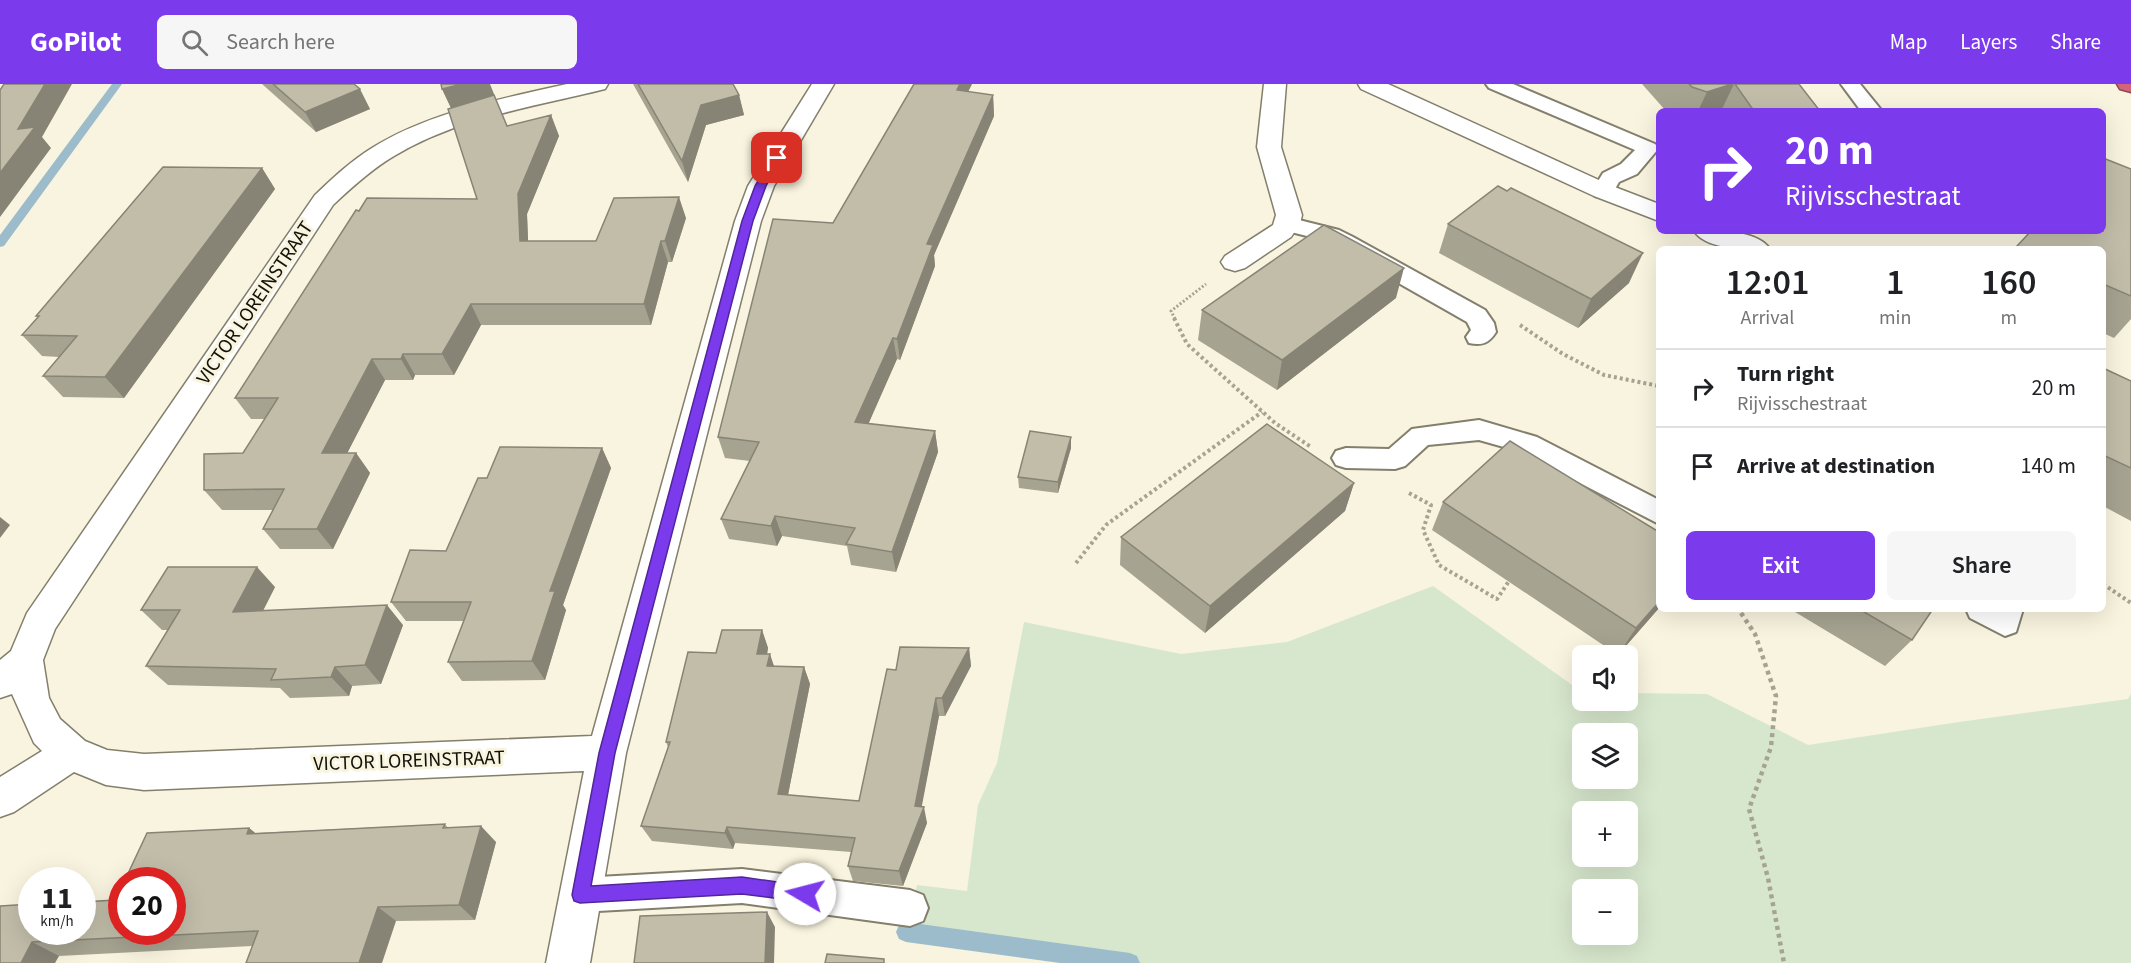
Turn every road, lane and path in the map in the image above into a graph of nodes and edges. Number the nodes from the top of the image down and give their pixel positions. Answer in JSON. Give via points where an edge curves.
{"nodes":[{"id":1,"x":597,"y":84,"type":"edge"},
{"id":2,"x":824,"y":84,"type":"edge"},
{"id":3,"x":1275,"y":84,"type":"edge"},
{"id":4,"x":1368,"y":84,"type":"edge"},
{"id":5,"x":1496,"y":84,"type":"edge"},
{"id":6,"x":1850,"y":85,"type":"edge"},
{"id":7,"x":1869,"y":108,"type":"edge"},
{"id":8,"x":1656,"y":168,"type":"edge"},
{"id":9,"x":1629,"y":169,"type":"junction"},
{"id":10,"x":1603,"y":191,"type":"junction"},
{"id":11,"x":1656,"y":212,"type":"edge"},
{"id":12,"x":1287,"y":224,"type":"junction"},
{"id":13,"x":1715,"y":234,"type":"edge"},
{"id":14,"x":1749,"y":246,"type":"edge"},
{"id":15,"x":1235,"y":262,"type":"dead end"},
{"id":16,"x":1478,"y":338,"type":"dead end"},
{"id":17,"x":1262,"y":412,"type":"dead end"},
{"id":18,"x":1346,"y":458,"type":"dead end"},
{"id":19,"x":1656,"y":511,"type":"edge"},
{"id":20,"x":1076,"y":563,"type":"dead end"},
{"id":21,"x":2106,"y":586,"type":"edge"},
{"id":22,"x":2131,"y":603,"type":"edge"},
{"id":23,"x":1986,"y":612,"type":"edge"},
{"id":24,"x":2007,"y":612,"type":"edge"},
{"id":25,"x":1741,"y":613,"type":"dead end"},
{"id":26,"x":13,"y":671,"type":"edge"},
{"id":27,"x":71,"y":753,"type":"junction"},
{"id":28,"x":607,"y":753,"type":"junction"},
{"id":29,"x":0,"y":799,"type":"edge"},
{"id":30,"x":580,"y":895,"type":"junction"},
{"id":31,"x":910,"y":908,"type":"dead end"},
{"id":32,"x":568,"y":963,"type":"edge"},
{"id":33,"x":1784,"y":963,"type":"edge"}],
"edges":[{"from":1,"to":26,"type":"street","name":"VICTOR LOREINSTRAAT","via":[[482,112],[425,131],[352,173],[324,200],[39,623]]},
{"from":2,"to":28,"type":"street","via":[[761,186],[748,221]]},
{"from":3,"to":12,"type":"street","via":[[1269,147],[1288,215]]},
{"from":4,"to":10,"type":"street"},
{"from":5,"to":9,"type":"lane","via":[[1648,148]]},
{"from":6,"to":7,"type":"lane"},
{"from":8,"to":9,"type":"lane"},
{"from":9,"to":10,"type":"lane","via":[[1611,178]]},
{"from":10,"to":11,"type":"street"},
{"from":12,"to":15,"type":"street"},
{"from":12,"to":16,"type":"lane","via":[[1345,242],[1476,316],[1484,332]]},
{"from":13,"to":14,"type":"street"},
{"from":17,"to":20,"type":"path","via":[[1106,525]]},
{"from":18,"to":19,"type":"lane","via":[[1395,459],[1421,436],[1479,430],[1527,444]]},
{"from":21,"to":22,"type":"path"},
{"from":23,"to":24,"type":"lane","via":[[2005,623]]},
{"from":25,"to":33,"type":"path","via":[[1755,634],[1776,696],[1771,747],[1749,809],[1768,878]]},
{"from":26,"to":27,"type":"street","name":"VICTOR LOREINSTRAAT","via":[[46,731]]},
{"from":27,"to":28,"type":"street","name":"VICTOR LOREINSTRAAT","via":[[106,767],[144,772]]},
{"from":27,"to":29,"type":"street"},
{"from":28,"to":30,"type":"street"},
{"from":30,"to":31,"type":"lane","via":[[742,886]]},
{"from":30,"to":32,"type":"street"}]}
